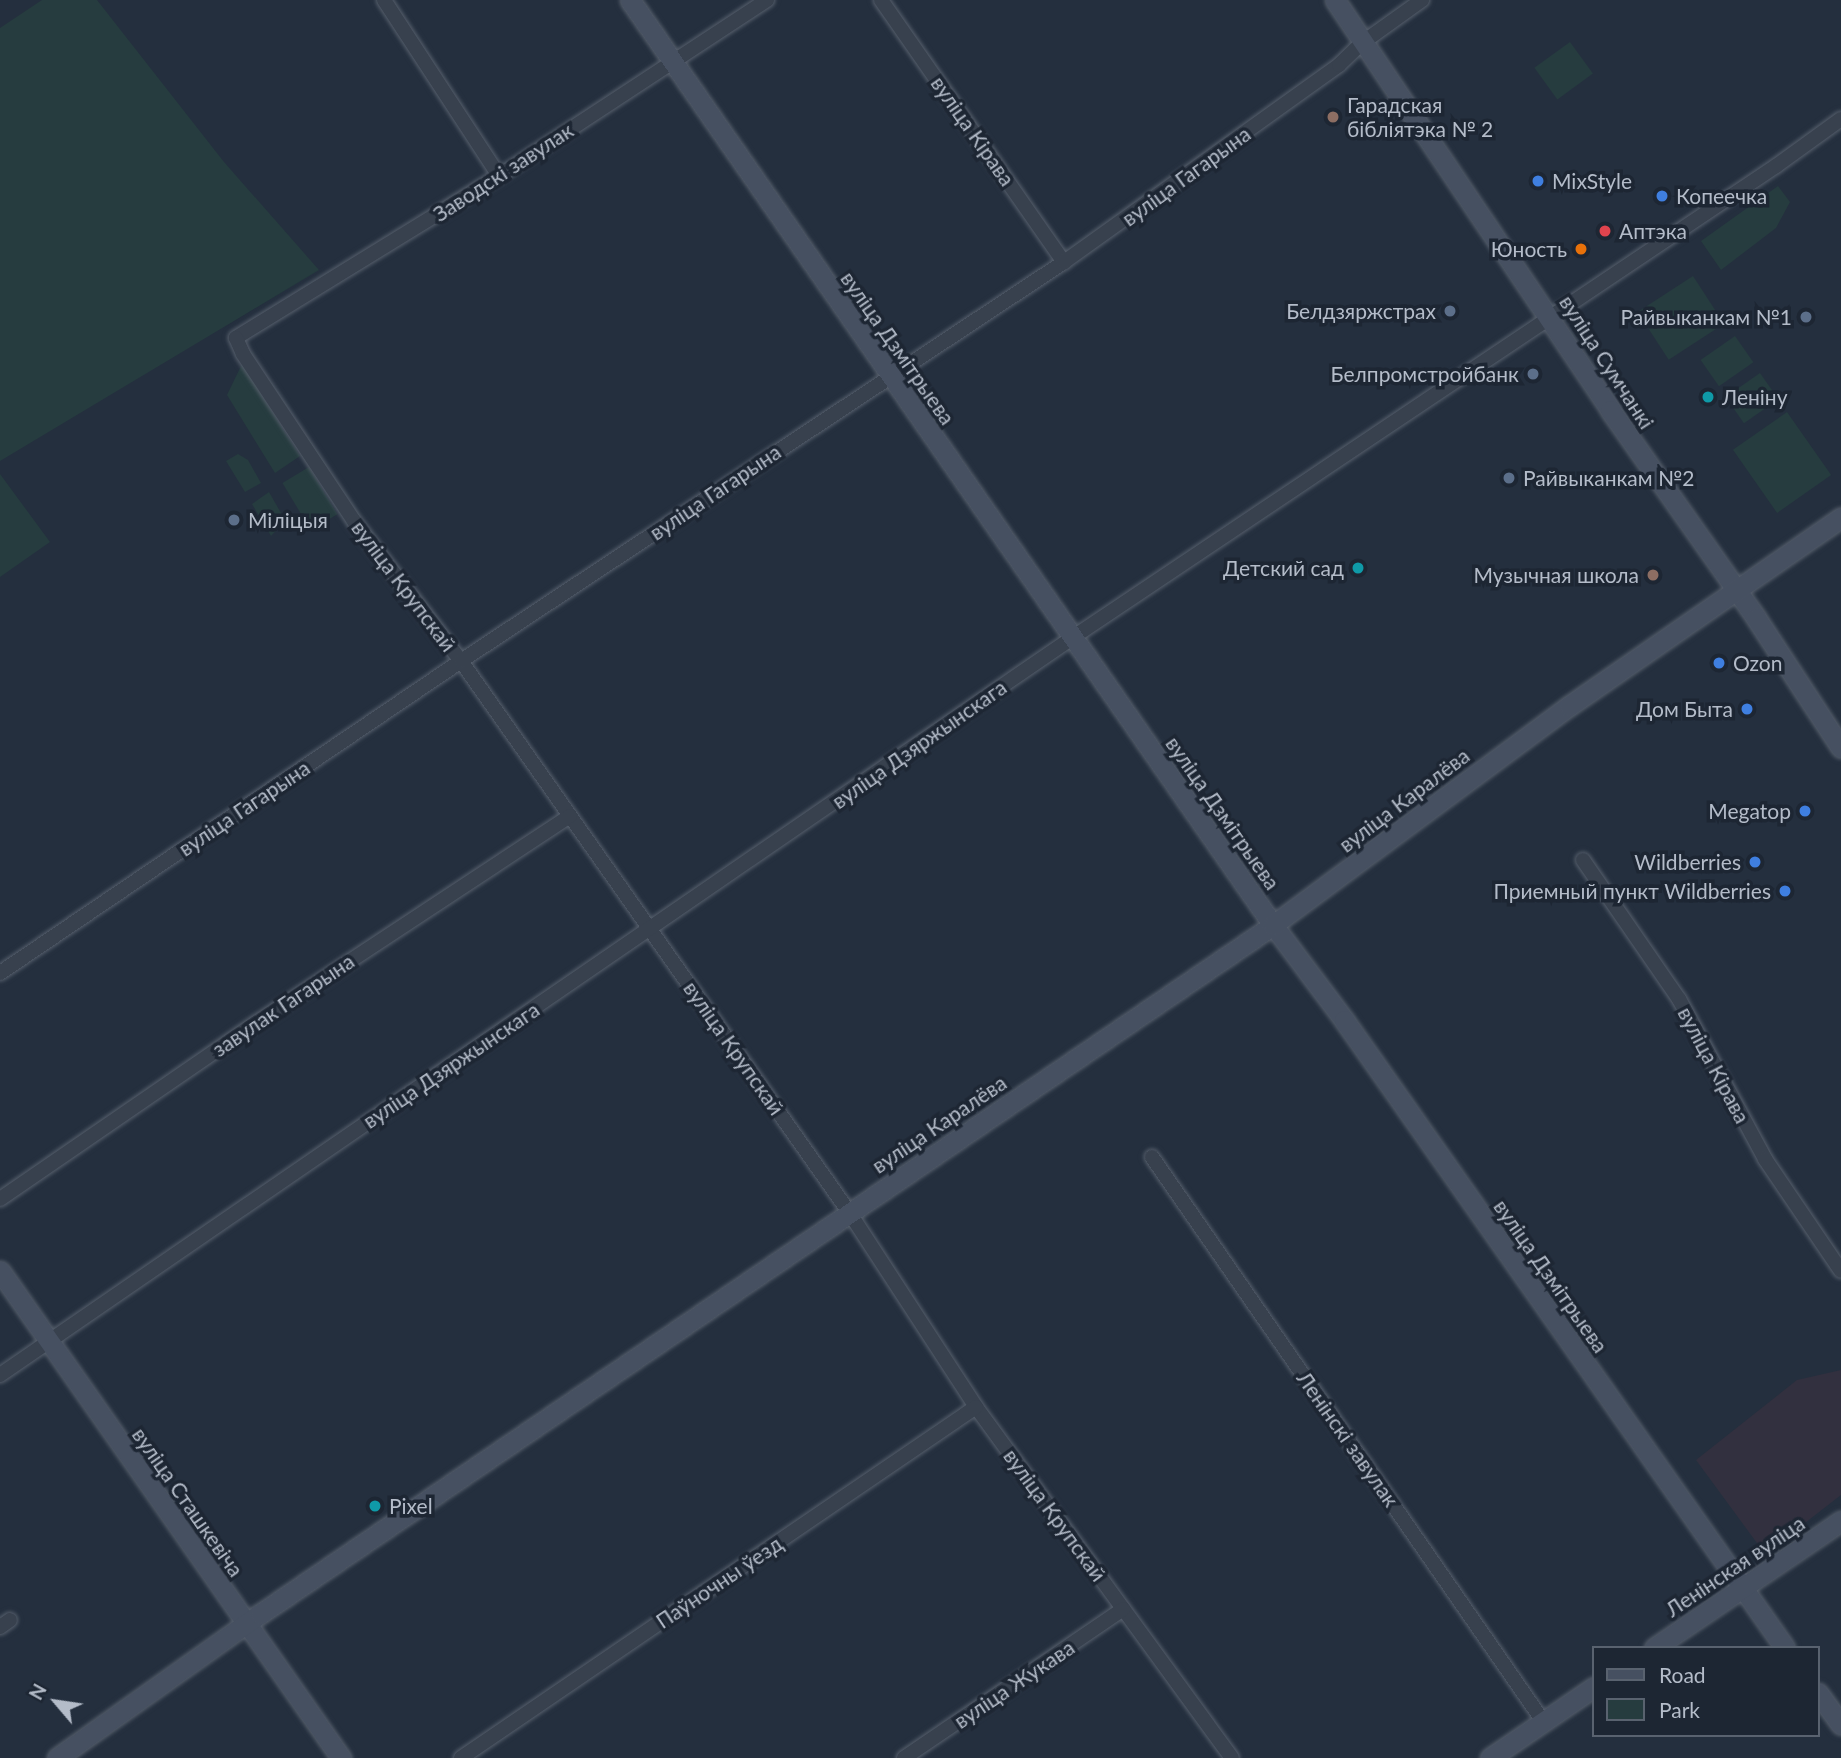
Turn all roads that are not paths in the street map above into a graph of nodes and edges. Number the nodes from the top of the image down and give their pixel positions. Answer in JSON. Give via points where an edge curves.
{"nodes":[{"id":1,"x":384,"y":0,"type":"edge"},
{"id":2,"x":630,"y":0,"type":"edge"},
{"id":3,"x":767,"y":0,"type":"edge"},
{"id":4,"x":881,"y":0,"type":"edge"},
{"id":5,"x":1335,"y":0,"type":"edge"},
{"id":6,"x":1422,"y":0,"type":"edge"},
{"id":7,"x":1362,"y":43,"type":"junction"},
{"id":8,"x":672,"y":63,"type":"junction"},
{"id":9,"x":1841,"y":119,"type":"edge"},
{"id":10,"x":499,"y":176,"type":"junction"},
{"id":11,"x":1064,"y":262,"type":"junction"},
{"id":12,"x":1550,"y":318,"type":"junction"},
{"id":13,"x":236,"y":338,"type":"joint"},
{"id":14,"x":890,"y":376,"type":"junction"},
{"id":15,"x":1841,"y":518,"type":"edge"},
{"id":16,"x":1736,"y":591,"type":"junction"},
{"id":17,"x":1072,"y":638,"type":"junction"},
{"id":18,"x":461,"y":661,"type":"junction"},
{"id":19,"x":1841,"y":748,"type":"edge"},
{"id":20,"x":570,"y":816,"type":"junction"},
{"id":21,"x":1583,"y":860,"type":"dead end"},
{"id":22,"x":1273,"y":925,"type":"junction"},
{"id":23,"x":650,"y":929,"type":"junction"},
{"id":24,"x":0,"y":973,"type":"edge"},
{"id":25,"x":1152,"y":1157,"type":"dead end"},
{"id":26,"x":0,"y":1199,"type":"edge"},
{"id":27,"x":849,"y":1212,"type":"junction"},
{"id":28,"x":0,"y":1271,"type":"edge"},
{"id":29,"x":1841,"y":1271,"type":"edge"},
{"id":30,"x":48,"y":1342,"type":"junction"},
{"id":31,"x":0,"y":1375,"type":"edge"},
{"id":32,"x":976,"y":1407,"type":"junction"},
{"id":33,"x":1841,"y":1521,"type":"edge"},
{"id":34,"x":1742,"y":1589,"type":"junction"},
{"id":35,"x":1123,"y":1609,"type":"junction"},
{"id":36,"x":246,"y":1624,"type":"junction"},
{"id":37,"x":1657,"y":1646,"type":"edge"},
{"id":38,"x":1784,"y":1646,"type":"edge"},
{"id":39,"x":1592,"y":1688,"type":"edge"},
{"id":40,"x":1820,"y":1696,"type":"edge"},
{"id":41,"x":1543,"y":1721,"type":"junction"},
{"id":42,"x":1841,"y":1725,"type":"edge"},
{"id":43,"x":57,"y":1758,"type":"edge"},
{"id":44,"x":341,"y":1758,"type":"edge"},
{"id":45,"x":461,"y":1758,"type":"edge"},
{"id":46,"x":904,"y":1758,"type":"edge"},
{"id":47,"x":1232,"y":1758,"type":"edge"},
{"id":48,"x":1490,"y":1758,"type":"edge"}],
"edges":[{"from":1,"to":10,"type":"street"},
{"from":2,"to":8,"type":"street","name":"вуліца Дзмітрыева"},
{"from":3,"to":8,"type":"street","name":"Заводскі завулак"},
{"from":4,"to":11,"type":"street","name":"вуліца Кірава"},
{"from":5,"to":7,"type":"street","name":"вуліца Сумчанкі"},
{"from":6,"to":7,"type":"street","name":"вуліца Гагарына"},
{"from":7,"to":11,"type":"street","name":"вуліца Гагарына","via":[[1339,65]]},
{"from":7,"to":12,"type":"street","name":"вуліца Сумчанкі"},
{"from":8,"to":10,"type":"street","name":"Заводскі завулак"},
{"from":8,"to":14,"type":"street","name":"вуліца Дзмітрыева"},
{"from":9,"to":12,"type":"street","name":"вуліца Дзяржынскага"},
{"from":10,"to":13,"type":"street","name":"Заводскі завулак"},
{"from":11,"to":14,"type":"street","name":"вуліца Гагарына"},
{"from":12,"to":16,"type":"street","name":"вуліца Сумчанкі"},
{"from":12,"to":17,"type":"street","name":"вуліца Дзяржынскага"},
{"from":13,"to":18,"type":"street","name":"вуліца Крупскай","via":[[354,521]]},
{"from":14,"to":17,"type":"street","name":"вуліца Дзмітрыева"},
{"from":14,"to":18,"type":"street","name":"вуліца Гагарына"},
{"from":15,"to":16,"type":"street","name":"вуліца Каралёва"},
{"from":16,"to":19,"type":"street","name":"вуліца Сумчанкі"},
{"from":16,"to":22,"type":"street","name":"вуліца Каралёва","via":[[1569,706]]},
{"from":17,"to":22,"type":"street","name":"вуліца Дзмітрыева"},
{"from":17,"to":23,"type":"street","name":"вуліца Дзяржынскага"},
{"from":18,"to":20,"type":"street","name":"вуліца Крупскай"},
{"from":18,"to":24,"type":"street","name":"вуліца Гагарына"},
{"from":20,"to":23,"type":"street","name":"вуліца Крупскай"},
{"from":20,"to":26,"type":"street","name":"завулак Гагарына"},
{"from":21,"to":29,"type":"street","name":"вуліца Кірава","via":[[1679,999],[1765,1159]]},
{"from":22,"to":27,"type":"street","name":"вуліца Каралёва"},
{"from":22,"to":34,"type":"street","name":"вуліца Дзмітрыева"},
{"from":23,"to":27,"type":"street","name":"вуліца Крупскай"},
{"from":23,"to":30,"type":"street","name":"вуліца Дзяржынскага"},
{"from":25,"to":41,"type":"street","name":"Ленінскі завулак"},
{"from":27,"to":32,"type":"street","name":"вуліца Крупскай"},
{"from":27,"to":36,"type":"street","name":"вуліца Каралёва"},
{"from":28,"to":30,"type":"street","name":"вуліца Сташкевіча"},
{"from":30,"to":31,"type":"street","name":"вуліца Дзяржынскага"},
{"from":30,"to":36,"type":"street","name":"вуліца Сташкевіча"},
{"from":32,"to":35,"type":"street","name":"вуліца Крупскай"},
{"from":32,"to":45,"type":"street","name":"Паўночны ўезд"},
{"from":33,"to":34,"type":"street","name":"Ленінская вуліца"},
{"from":34,"to":37,"type":"street","name":"Ленінская вуліца"},
{"from":34,"to":38,"type":"street","name":"вуліца Дзмітрыева"},
{"from":35,"to":46,"type":"street","name":"вуліца Жукава"},
{"from":35,"to":47,"type":"street","name":"вуліца Крупскай"},
{"from":36,"to":43,"type":"street","name":"вуліца Каралёва"},
{"from":36,"to":44,"type":"street","name":"вуліца Сташкевіча"},
{"from":39,"to":41,"type":"street"},
{"from":40,"to":42,"type":"street"},
{"from":41,"to":48,"type":"street"}]}
